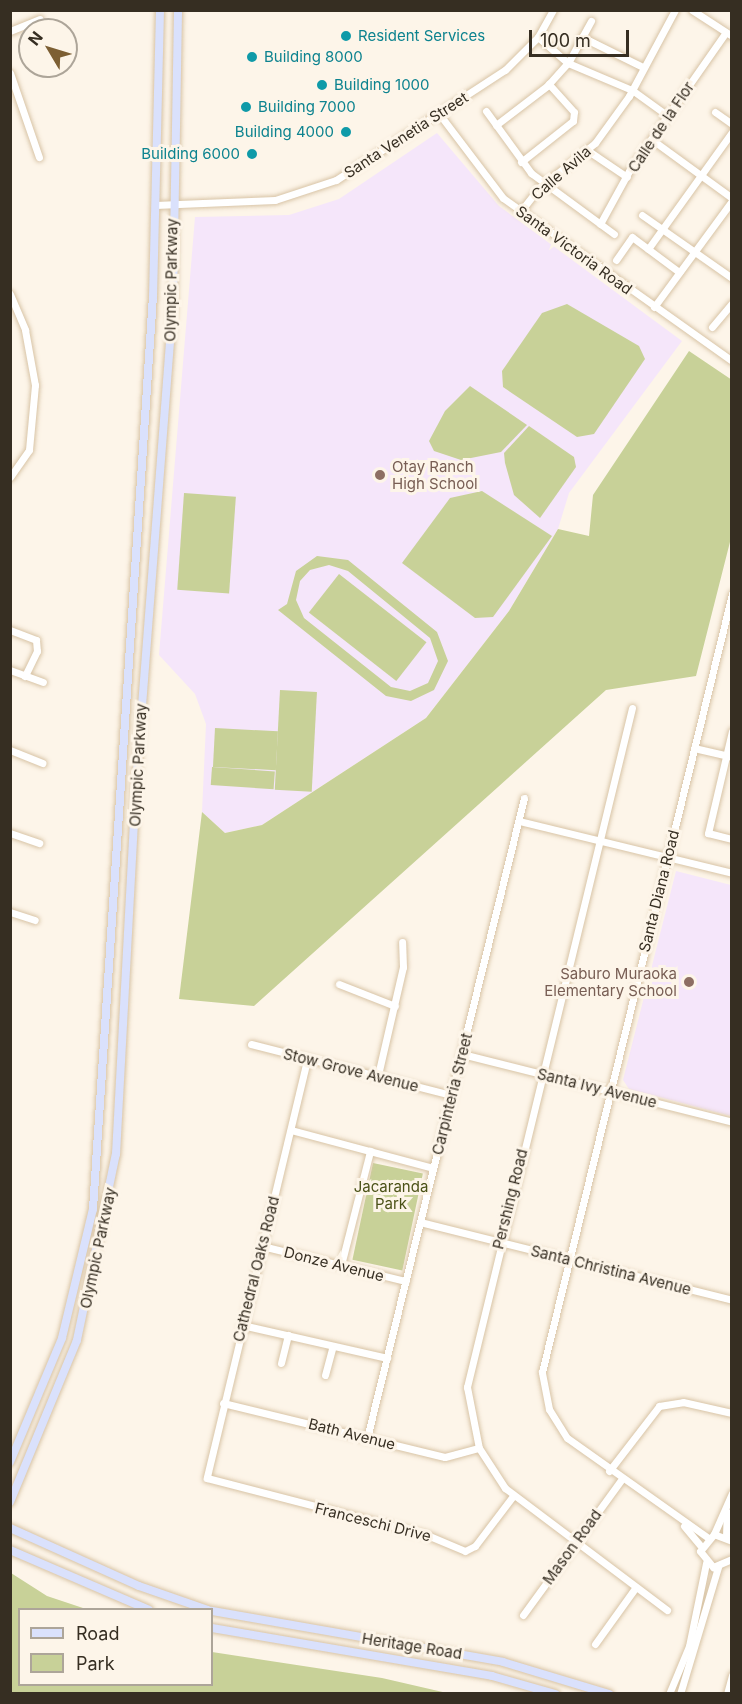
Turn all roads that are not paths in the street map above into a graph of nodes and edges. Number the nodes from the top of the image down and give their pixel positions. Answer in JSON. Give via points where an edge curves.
{"nodes":[{"id":1,"x":160,"y":10,"type":"edge"},
{"id":2,"x":178,"y":10,"type":"edge"},
{"id":3,"x":553,"y":10,"type":"edge"},
{"id":4,"x":675,"y":10,"type":"edge"},
{"id":5,"x":692,"y":10,"type":"edge"},
{"id":6,"x":591,"y":21,"type":"dead end"},
{"id":7,"x":729,"y":34,"type":"edge"},
{"id":8,"x":538,"y":37,"type":"junction"},
{"id":9,"x":582,"y":37,"type":"junction"},
{"id":10,"x":568,"y":63,"type":"junction"},
{"id":11,"x":643,"y":67,"type":"junction"},
{"id":12,"x":10,"y":73,"type":"edge"},
{"id":13,"x":549,"y":84,"type":"junction"},
{"id":14,"x":632,"y":90,"type":"junction"},
{"id":15,"x":486,"y":111,"type":"dead end"},
{"id":16,"x":715,"y":112,"type":"dead end"},
{"id":17,"x":440,"y":115,"type":"junction"},
{"id":18,"x":668,"y":116,"type":"junction"},
{"id":19,"x":732,"y":124,"type":"edge"},
{"id":20,"x":496,"y":126,"type":"junction"},
{"id":21,"x":732,"y":132,"type":"edge"},
{"id":22,"x":651,"y":139,"type":"junction"},
{"id":23,"x":587,"y":150,"type":"junction"},
{"id":24,"x":39,"y":157,"type":"dead end"},
{"id":25,"x":521,"y":162,"type":"junction"},
{"id":26,"x":700,"y":175,"type":"junction"},
{"id":27,"x":627,"y":177,"type":"junction"},
{"id":28,"x":543,"y":184,"type":"junction"},
{"id":29,"x":732,"y":200,"type":"edge"},
{"id":30,"x":155,"y":205,"type":"junction"},
{"id":31,"x":173,"y":205,"type":"junction"},
{"id":32,"x":520,"y":212,"type":"junction"},
{"id":33,"x":642,"y":215,"type":"dead end"},
{"id":34,"x":600,"y":224,"type":"junction"},
{"id":35,"x":662,"y":229,"type":"junction"},
{"id":36,"x":614,"y":234,"type":"dead end"},
{"id":37,"x":648,"y":249,"type":"junction"},
{"id":38,"x":694,"y":252,"type":"junction"},
{"id":39,"x":616,"y":260,"type":"dead end"},
{"id":40,"x":680,"y":272,"type":"junction"},
{"id":41,"x":732,"y":278,"type":"edge"},
{"id":42,"x":10,"y":294,"type":"edge"},
{"id":43,"x":732,"y":303,"type":"edge"},
{"id":44,"x":654,"y":307,"type":"junction"},
{"id":45,"x":712,"y":327,"type":"dead end"},
{"id":46,"x":732,"y":361,"type":"edge"},
{"id":47,"x":10,"y":477,"type":"edge"},
{"id":48,"x":732,"y":594,"type":"edge"},
{"id":49,"x":131,"y":613,"type":"junction"},
{"id":50,"x":149,"y":613,"type":"junction"},
{"id":51,"x":10,"y":630,"type":"edge"},
{"id":52,"x":10,"y":670,"type":"edge"},
{"id":53,"x":25,"y":676,"type":"junction"},
{"id":54,"x":43,"y":682,"type":"dead end"},
{"id":55,"x":632,"y":708,"type":"dead end"},
{"id":56,"x":732,"y":731,"type":"edge"},
{"id":57,"x":694,"y":748,"type":"junction"},
{"id":58,"x":10,"y":750,"type":"edge"},
{"id":59,"x":729,"y":756,"type":"edge"},
{"id":60,"x":42,"y":763,"type":"dead end"},
{"id":61,"x":524,"y":798,"type":"dead end"},
{"id":62,"x":519,"y":821,"type":"junction"},
{"id":63,"x":10,"y":833,"type":"edge"},
{"id":64,"x":732,"y":839,"type":"edge"},
{"id":65,"x":599,"y":841,"type":"junction"},
{"id":66,"x":39,"y":843,"type":"dead end"},
{"id":67,"x":668,"y":857,"type":"junction"},
{"id":68,"x":732,"y":873,"type":"edge"},
{"id":69,"x":10,"y":912,"type":"edge"},
{"id":70,"x":35,"y":920,"type":"dead end"},
{"id":71,"x":402,"y":942,"type":"dead end"},
{"id":72,"x":339,"y":984,"type":"dead end"},
{"id":73,"x":394,"y":1006,"type":"junction"},
{"id":74,"x":251,"y":1044,"type":"dead end"},
{"id":75,"x":462,"y":1054,"type":"junction"},
{"id":76,"x":307,"y":1060,"type":"junction"},
{"id":77,"x":541,"y":1074,"type":"junction"},
{"id":78,"x":378,"y":1075,"type":"junction"},
{"id":79,"x":609,"y":1091,"type":"junction"},
{"id":80,"x":451,"y":1095,"type":"junction"},
{"id":81,"x":732,"y":1122,"type":"edge"},
{"id":82,"x":291,"y":1130,"type":"junction"},
{"id":83,"x":370,"y":1151,"type":"junction"},
{"id":84,"x":433,"y":1168,"type":"junction"},
{"id":85,"x":420,"y":1222,"type":"junction"},
{"id":86,"x":500,"y":1242,"type":"junction"},
{"id":87,"x":262,"y":1246,"type":"junction"},
{"id":88,"x":567,"y":1258,"type":"junction"},
{"id":89,"x":341,"y":1265,"type":"junction"},
{"id":90,"x":406,"y":1281,"type":"junction"},
{"id":91,"x":732,"y":1300,"type":"edge"},
{"id":92,"x":243,"y":1325,"type":"junction"},
{"id":93,"x":288,"y":1335,"type":"junction"},
{"id":94,"x":333,"y":1346,"type":"junction"},
{"id":95,"x":387,"y":1358,"type":"junction"},
{"id":96,"x":281,"y":1363,"type":"dead end"},
{"id":97,"x":326,"y":1375,"type":"dead end"},
{"id":98,"x":223,"y":1403,"type":"junction"},
{"id":99,"x":732,"y":1413,"type":"edge"},
{"id":100,"x":367,"y":1438,"type":"junction"},
{"id":101,"x":480,"y":1448,"type":"junction"},
{"id":102,"x":10,"y":1462,"type":"edge"},
{"id":103,"x":609,"y":1471,"type":"junction"},
{"id":104,"x":207,"y":1478,"type":"joint"},
{"id":105,"x":621,"y":1480,"type":"junction"},
{"id":106,"x":732,"y":1493,"type":"edge"},
{"id":107,"x":513,"y":1496,"type":"junction"},
{"id":108,"x":10,"y":1502,"type":"edge"},
{"id":109,"x":727,"y":1512,"type":"junction"},
{"id":110,"x":684,"y":1526,"type":"junction"},
{"id":111,"x":10,"y":1528,"type":"edge"},
{"id":112,"x":711,"y":1535,"type":"junction"},
{"id":113,"x":729,"y":1539,"type":"edge"},
{"id":114,"x":575,"y":1543,"type":"junction"},
{"id":115,"x":701,"y":1546,"type":"junction"},
{"id":116,"x":10,"y":1550,"type":"edge"},
{"id":117,"x":731,"y":1560,"type":"edge"},
{"id":118,"x":706,"y":1563,"type":"junction"},
{"id":119,"x":718,"y":1567,"type":"junction"},
{"id":120,"x":636,"y":1587,"type":"junction"},
{"id":121,"x":144,"y":1608,"type":"edge"},
{"id":122,"x":204,"y":1608,"type":"edge"},
{"id":123,"x":667,"y":1610,"type":"dead end"},
{"id":124,"x":213,"y":1611,"type":"edge"},
{"id":125,"x":523,"y":1615,"type":"dead end"},
{"id":126,"x":213,"y":1628,"type":"edge"},
{"id":127,"x":595,"y":1644,"type":"dead end"},
{"id":128,"x":732,"y":1675,"type":"edge"},
{"id":129,"x":555,"y":1694,"type":"edge"},
{"id":130,"x":609,"y":1694,"type":"edge"},
{"id":131,"x":669,"y":1694,"type":"edge"},
{"id":132,"x":680,"y":1694,"type":"edge"},
{"id":133,"x":727,"y":1694,"type":"edge"}],
"edges":[{"from":1,"to":30,"type":"main road","name":"Olympic Parkway"},
{"from":2,"to":31,"type":"main road","name":"Olympic Parkway"},
{"from":3,"to":8,"type":"street","name":"Santa Venetia Street"},
{"from":4,"to":11,"type":"street","name":"Calle Avila"},
{"from":5,"to":7,"type":"street"},
{"from":6,"to":9,"type":"street"},
{"from":7,"to":18,"type":"street","name":"Calle de la Flor"},
{"from":8,"to":10,"type":"street"},
{"from":8,"to":17,"type":"street","name":"Santa Venetia Street","via":[[522,56]]},
{"from":9,"to":10,"type":"street"},
{"from":9,"to":11,"type":"street"},
{"from":10,"to":13,"type":"street"},
{"from":10,"to":14,"type":"street"},
{"from":11,"to":14,"type":"street","name":"Calle Avila"},
{"from":12,"to":24,"type":"street","via":[[28,140]]},
{"from":13,"to":20,"type":"street"},
{"from":13,"to":25,"type":"street","via":[[574,112],[573,121]]},
{"from":14,"to":18,"type":"street"},
{"from":14,"to":23,"type":"street","name":"Calle Avila"},
{"from":15,"to":20,"type":"street"},
{"from":16,"to":19,"type":"street"},
{"from":17,"to":31,"type":"street","name":"Santa Venetia Street","via":[[336,180],[297,195],[238,205]]},
{"from":17,"to":32,"type":"street","name":"Santa Victoria Road","via":[[490,187]]},
{"from":18,"to":22,"type":"street","name":"Calle de la Flor"},
{"from":20,"to":25,"type":"street"},
{"from":21,"to":26,"type":"street"},
{"from":22,"to":26,"type":"street"},
{"from":22,"to":27,"type":"street","name":"Calle de la Flor"},
{"from":23,"to":27,"type":"street"},
{"from":23,"to":28,"type":"street","name":"Calle Avila"},
{"from":25,"to":28,"type":"street"},
{"from":26,"to":29,"type":"street"},
{"from":26,"to":35,"type":"street"},
{"from":27,"to":34,"type":"street","name":"Calle de la Flor"},
{"from":28,"to":32,"type":"street","name":"Calle Avila"},
{"from":28,"to":34,"type":"street"},
{"from":29,"to":38,"type":"street"},
{"from":30,"to":31,"type":"street","name":"Santa Venetia Street"},
{"from":30,"to":49,"type":"main road","name":"Olympic Parkway"},
{"from":31,"to":50,"type":"main road","name":"Olympic Parkway","via":[[173,299]]},
{"from":32,"to":44,"type":"street","name":"Santa Victoria Road"},
{"from":33,"to":35,"type":"street"},
{"from":34,"to":36,"type":"street"},
{"from":35,"to":37,"type":"street"},
{"from":35,"to":38,"type":"street"},
{"from":37,"to":39,"type":"street","via":[[632,237]]},
{"from":37,"to":40,"type":"street"},
{"from":38,"to":40,"type":"street"},
{"from":38,"to":41,"type":"street"},
{"from":40,"to":44,"type":"street"},
{"from":42,"to":47,"type":"street","via":[[25,330],[35,385],[29,450]]},
{"from":43,"to":45,"type":"street"},
{"from":44,"to":46,"type":"street","name":"Santa Victoria Road"},
{"from":48,"to":57,"type":"street","name":"Santa Diana Road"},
{"from":49,"to":50,"type":"main road"},
{"from":49,"to":102,"type":"main road","name":"Olympic Parkway","via":[[93,1209],[62,1338]]},
{"from":50,"to":108,"type":"main road","name":"Olympic Parkway","via":[[121,1100],[108,1209],[62,1386]]},
{"from":51,"to":53,"type":"street","via":[[36,640],[37,651]]},
{"from":52,"to":53,"type":"street"},
{"from":53,"to":54,"type":"street"},
{"from":55,"to":65,"type":"street","name":"Pershing Road"},
{"from":56,"to":59,"type":"street"},
{"from":57,"to":59,"type":"street"},
{"from":57,"to":67,"type":"street","name":"Santa Diana Road"},
{"from":58,"to":60,"type":"street"},
{"from":59,"to":64,"type":"street","via":[[708,833]]},
{"from":61,"to":62,"type":"street","name":"Carpinteria Street"},
{"from":62,"to":65,"type":"street"},
{"from":62,"to":75,"type":"street","name":"Carpinteria Street"},
{"from":63,"to":66,"type":"street"},
{"from":65,"to":67,"type":"street"},
{"from":65,"to":77,"type":"street","name":"Pershing Road"},
{"from":67,"to":68,"type":"street"},
{"from":67,"to":79,"type":"street","name":"Santa Diana Road"},
{"from":69,"to":70,"type":"street"},
{"from":71,"to":73,"type":"street"},
{"from":72,"to":73,"type":"street"},
{"from":73,"to":78,"type":"street"},
{"from":74,"to":76,"type":"street","name":"Stow Grove Avenue"},
{"from":75,"to":77,"type":"street","name":"Santa Ivy Avenue"},
{"from":75,"to":80,"type":"street","name":"Carpinteria Street"},
{"from":76,"to":78,"type":"street","name":"Stow Grove Avenue"},
{"from":76,"to":82,"type":"street","name":"Cathedral Oaks Road"},
{"from":77,"to":79,"type":"street","name":"Santa Ivy Avenue"},
{"from":77,"to":86,"type":"street","name":"Pershing Road"},
{"from":78,"to":80,"type":"street","name":"Stow Grove Avenue"},
{"from":79,"to":81,"type":"street","name":"Santa Ivy Avenue"},
{"from":79,"to":88,"type":"street","name":"Santa Diana Road"},
{"from":80,"to":84,"type":"street","name":"Carpinteria Street"},
{"from":82,"to":83,"type":"street"},
{"from":82,"to":87,"type":"street","name":"Cathedral Oaks Road"},
{"from":83,"to":84,"type":"street"},
{"from":83,"to":89,"type":"street"},
{"from":84,"to":85,"type":"street","name":"Carpinteria Street"},
{"from":85,"to":86,"type":"street","name":"Santa Christina Avenue"},
{"from":85,"to":90,"type":"street","name":"Carpinteria Street"},
{"from":86,"to":88,"type":"street","name":"Santa Christina Avenue"},
{"from":86,"to":101,"type":"street","name":"Pershing Road","via":[[469,1368],[469,1412]]},
{"from":87,"to":89,"type":"street","name":"Donze Avenue"},
{"from":87,"to":92,"type":"street","name":"Cathedral Oaks Road"},
{"from":88,"to":91,"type":"street","name":"Santa Christina Avenue"},
{"from":88,"to":103,"type":"street","name":"Santa Diana Road","via":[[543,1363],[544,1392],[567,1438]]},
{"from":89,"to":90,"type":"street","name":"Donze Avenue"},
{"from":90,"to":95,"type":"street","name":"Carpinteria Street"},
{"from":92,"to":93,"type":"street"},
{"from":92,"to":98,"type":"street","name":"Cathedral Oaks Road"},
{"from":93,"to":94,"type":"street"},
{"from":93,"to":96,"type":"street"},
{"from":94,"to":95,"type":"street"},
{"from":94,"to":97,"type":"street"},
{"from":95,"to":100,"type":"street","name":"Carpinteria Street"},
{"from":98,"to":100,"type":"street","name":"Bath Avenue"},
{"from":98,"to":104,"type":"street","name":"Cathedral Oaks Road"},
{"from":99,"to":103,"type":"street","via":[[683,1402],[659,1406]]},
{"from":100,"to":101,"type":"street","name":"Bath Avenue","via":[[446,1457]]},
{"from":101,"to":107,"type":"street","name":"Pershing Road"},
{"from":103,"to":105,"type":"street","name":"Santa Diana Road"},
{"from":104,"to":107,"type":"street","name":"Franceschi Drive","via":[[428,1535],[465,1551],[475,1546]]},
{"from":105,"to":110,"type":"street","name":"Santa Diana Road"},
{"from":105,"to":114,"type":"street","name":"Mason Road"},
{"from":106,"to":109,"type":"street"},
{"from":107,"to":114,"type":"street","name":"Pershing Road"},
{"from":109,"to":112,"type":"street"},
{"from":109,"to":113,"type":"street"},
{"from":110,"to":112,"type":"street"},
{"from":110,"to":115,"type":"street"},
{"from":111,"to":122,"type":"main road","name":"Heritage Road","via":[[139,1586]]},
{"from":112,"to":113,"type":"street"},
{"from":112,"to":115,"type":"street"},
{"from":114,"to":120,"type":"street","name":"Pershing Road"},
{"from":114,"to":125,"type":"street","name":"Mason Road"},
{"from":115,"to":118,"type":"street"},
{"from":116,"to":121,"type":"main road"},
{"from":117,"to":119,"type":"street"},
{"from":118,"to":119,"type":"street"},
{"from":118,"to":131,"type":"street","via":[[689,1646]]},
{"from":119,"to":132,"type":"street"},
{"from":120,"to":123,"type":"street","name":"Pershing Road"},
{"from":120,"to":127,"type":"street"},
{"from":124,"to":130,"type":"main road","name":"Heritage Road","via":[[503,1662]]},
{"from":126,"to":129,"type":"main road","name":"Heritage Road","via":[[469,1672]]},
{"from":128,"to":133,"type":"street"}]}
